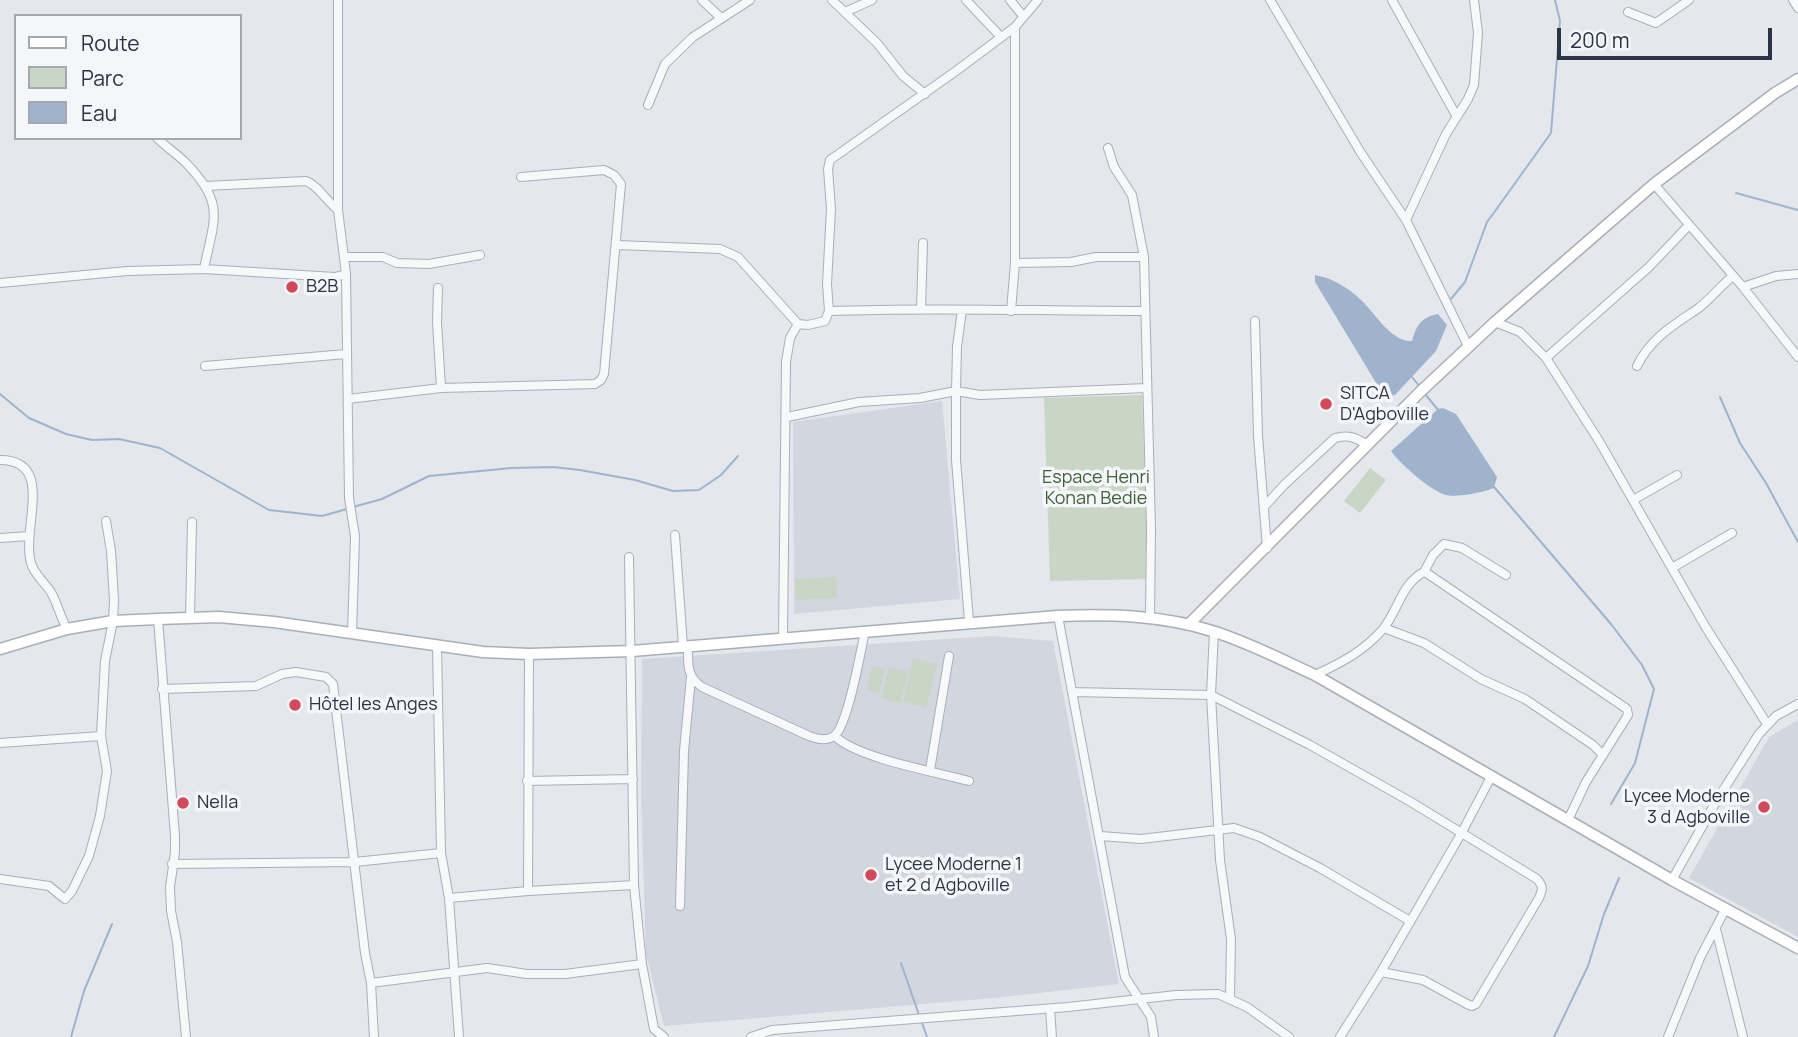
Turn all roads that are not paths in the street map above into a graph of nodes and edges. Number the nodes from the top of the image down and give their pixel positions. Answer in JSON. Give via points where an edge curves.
{"nodes":[{"id":1,"x":338,"y":0,"type":"edge"},
{"id":2,"x":702,"y":0,"type":"edge"},
{"id":3,"x":751,"y":0,"type":"edge"},
{"id":4,"x":832,"y":0,"type":"edge"},
{"id":5,"x":872,"y":0,"type":"edge"},
{"id":6,"x":966,"y":0,"type":"edge"},
{"id":7,"x":1010,"y":0,"type":"edge"},
{"id":8,"x":1038,"y":0,"type":"edge"},
{"id":9,"x":1270,"y":0,"type":"edge"},
{"id":10,"x":1392,"y":0,"type":"edge"},
{"id":11,"x":1474,"y":0,"type":"edge"},
{"id":12,"x":1689,"y":0,"type":"edge"},
{"id":13,"x":1793,"y":0,"type":"edge"},
{"id":14,"x":1798,"y":8,"type":"edge"},
{"id":15,"x":845,"y":12,"type":"junction"},
{"id":16,"x":1628,"y":12,"type":"dead end"},
{"id":17,"x":1023,"y":16,"type":"junction"},
{"id":18,"x":721,"y":18,"type":"junction"},
{"id":19,"x":1015,"y":26,"type":"junction"},
{"id":20,"x":1000,"y":36,"type":"junction"},
{"id":21,"x":1798,"y":79,"type":"edge"},
{"id":22,"x":925,"y":94,"type":"junction"},
{"id":23,"x":648,"y":104,"type":"dead end"},
{"id":24,"x":1457,"y":117,"type":"junction"},
{"id":25,"x":159,"y":140,"type":"edge"},
{"id":26,"x":1108,"y":148,"type":"dead end"},
{"id":27,"x":521,"y":177,"type":"dead end"},
{"id":28,"x":1654,"y":184,"type":"junction"},
{"id":29,"x":206,"y":186,"type":"junction"},
{"id":30,"x":338,"y":210,"type":"junction"},
{"id":31,"x":1406,"y":220,"type":"junction"},
{"id":32,"x":1688,"y":226,"type":"junction"},
{"id":33,"x":923,"y":243,"type":"dead end"},
{"id":34,"x":617,"y":245,"type":"junction"},
{"id":35,"x":480,"y":255,"type":"dead end"},
{"id":36,"x":345,"y":257,"type":"junction"},
{"id":37,"x":1144,"y":257,"type":"junction"},
{"id":38,"x":1015,"y":263,"type":"junction"},
{"id":39,"x":204,"y":269,"type":"junction"},
{"id":40,"x":346,"y":274,"type":"junction"},
{"id":41,"x":1798,"y":274,"type":"edge"},
{"id":42,"x":1733,"y":276,"type":"junction"},
{"id":43,"x":0,"y":283,"type":"edge"},
{"id":44,"x":1743,"y":287,"type":"junction"},
{"id":45,"x":438,"y":288,"type":"dead end"},
{"id":46,"x":921,"y":309,"type":"junction"},
{"id":47,"x":962,"y":310,"type":"junction"},
{"id":48,"x":1011,"y":311,"type":"junction"},
{"id":49,"x":1145,"y":311,"type":"junction"},
{"id":50,"x":828,"y":312,"type":"junction"},
{"id":51,"x":1255,"y":321,"type":"dead end"},
{"id":52,"x":1495,"y":321,"type":"junction"},
{"id":53,"x":798,"y":324,"type":"junction"},
{"id":54,"x":1468,"y":346,"type":"junction"},
{"id":55,"x":346,"y":354,"type":"junction"},
{"id":56,"x":1546,"y":358,"type":"junction"},
{"id":57,"x":1798,"y":358,"type":"edge"},
{"id":58,"x":205,"y":366,"type":"dead end"},
{"id":59,"x":1636,"y":366,"type":"dead end"},
{"id":60,"x":440,"y":388,"type":"junction"},
{"id":61,"x":1146,"y":388,"type":"junction"},
{"id":62,"x":956,"y":391,"type":"junction"},
{"id":63,"x":348,"y":399,"type":"junction"},
{"id":64,"x":786,"y":417,"type":"junction"},
{"id":65,"x":1368,"y":445,"type":"junction"},
{"id":66,"x":0,"y":460,"type":"edge"},
{"id":67,"x":1677,"y":475,"type":"dead end"},
{"id":68,"x":1633,"y":500,"type":"junction"},
{"id":69,"x":1264,"y":507,"type":"junction"},
{"id":70,"x":106,"y":521,"type":"dead end"},
{"id":71,"x":192,"y":522,"type":"dead end"},
{"id":72,"x":1732,"y":533,"type":"dead end"},
{"id":73,"x":675,"y":535,"type":"dead end"},
{"id":74,"x":29,"y":536,"type":"junction"},
{"id":75,"x":0,"y":537,"type":"edge"},
{"id":76,"x":1267,"y":548,"type":"junction"},
{"id":77,"x":629,"y":557,"type":"dead end"},
{"id":78,"x":1672,"y":568,"type":"junction"},
{"id":79,"x":1424,"y":572,"type":"junction"},
{"id":80,"x":1506,"y":575,"type":"dead end"},
{"id":81,"x":1058,"y":616,"type":"junction"},
{"id":82,"x":190,"y":618,"type":"junction"},
{"id":83,"x":1150,"y":618,"type":"junction"},
{"id":84,"x":158,"y":619,"type":"junction"},
{"id":85,"x":113,"y":621,"type":"junction"},
{"id":86,"x":969,"y":621,"type":"junction"},
{"id":87,"x":1189,"y":624,"type":"junction"},
{"id":88,"x":1384,"y":628,"type":"junction"},
{"id":89,"x":67,"y":629,"type":"junction"},
{"id":90,"x":865,"y":631,"type":"junction"},
{"id":91,"x":1214,"y":631,"type":"junction"},
{"id":92,"x":352,"y":634,"type":"junction"},
{"id":93,"x":783,"y":637,"type":"junction"},
{"id":94,"x":437,"y":645,"type":"junction"},
{"id":95,"x":685,"y":646,"type":"junction"},
{"id":96,"x":0,"y":649,"type":"edge"},
{"id":97,"x":632,"y":651,"type":"junction"},
{"id":98,"x":528,"y":654,"type":"junction"},
{"id":99,"x":949,"y":656,"type":"dead end"},
{"id":100,"x":1315,"y":676,"type":"junction"},
{"id":101,"x":691,"y":677,"type":"junction"},
{"id":102,"x":162,"y":689,"type":"junction"},
{"id":103,"x":1073,"y":692,"type":"junction"},
{"id":104,"x":1211,"y":695,"type":"junction"},
{"id":105,"x":1798,"y":704,"type":"edge"},
{"id":106,"x":1767,"y":724,"type":"junction"},
{"id":107,"x":101,"y":736,"type":"junction"},
{"id":108,"x":835,"y":736,"type":"junction"},
{"id":109,"x":0,"y":743,"type":"edge"},
{"id":110,"x":1603,"y":755,"type":"junction"},
{"id":111,"x":930,"y":770,"type":"junction"},
{"id":112,"x":1492,"y":776,"type":"junction"},
{"id":113,"x":633,"y":779,"type":"junction"},
{"id":114,"x":527,"y":781,"type":"junction"},
{"id":115,"x":969,"y":781,"type":"dead end"},
{"id":116,"x":1568,"y":820,"type":"junction"},
{"id":117,"x":1220,"y":830,"type":"junction"},
{"id":118,"x":1461,"y":834,"type":"junction"},
{"id":119,"x":1100,"y":836,"type":"junction"},
{"id":120,"x":441,"y":853,"type":"junction"},
{"id":121,"x":355,"y":862,"type":"junction"},
{"id":122,"x":172,"y":864,"type":"junction"},
{"id":123,"x":0,"y":879,"type":"edge"},
{"id":124,"x":1672,"y":880,"type":"junction"},
{"id":125,"x":634,"y":885,"type":"junction"},
{"id":126,"x":528,"y":891,"type":"junction"},
{"id":127,"x":449,"y":898,"type":"junction"},
{"id":128,"x":680,"y":906,"type":"dead end"},
{"id":129,"x":1726,"y":908,"type":"junction"},
{"id":130,"x":1410,"y":920,"type":"junction"},
{"id":131,"x":1716,"y":929,"type":"junction"},
{"id":132,"x":1798,"y":948,"type":"edge"},
{"id":133,"x":642,"y":964,"type":"junction"},
{"id":134,"x":453,"y":972,"type":"junction"},
{"id":135,"x":1381,"y":972,"type":"junction"},
{"id":136,"x":370,"y":983,"type":"junction"},
{"id":137,"x":1230,"y":999,"type":"junction"},
{"id":138,"x":1141,"y":1000,"type":"junction"},
{"id":139,"x":1050,"y":1009,"type":"junction"},
{"id":140,"x":1674,"y":1022,"type":"junction"},
{"id":141,"x":815,"y":1033,"type":"edge"},
{"id":142,"x":186,"y":1037,"type":"edge"},
{"id":143,"x":374,"y":1037,"type":"edge"},
{"id":144,"x":459,"y":1037,"type":"edge"},
{"id":145,"x":664,"y":1037,"type":"edge"},
{"id":146,"x":751,"y":1037,"type":"edge"},
{"id":147,"x":1052,"y":1037,"type":"edge"},
{"id":148,"x":1154,"y":1037,"type":"edge"},
{"id":149,"x":1289,"y":1037,"type":"edge"},
{"id":150,"x":1340,"y":1037,"type":"edge"},
{"id":151,"x":1668,"y":1037,"type":"edge"},
{"id":152,"x":1676,"y":1037,"type":"edge"},
{"id":153,"x":1743,"y":1037,"type":"edge"}],
"edges":[{"from":1,"to":30,"type":"street"},
{"from":2,"to":18,"type":"street"},
{"from":3,"to":18,"type":"street"},
{"from":4,"to":15,"type":"street"},
{"from":5,"to":15,"type":"street"},
{"from":6,"to":20,"type":"street"},
{"from":7,"to":17,"type":"street"},
{"from":8,"to":17,"type":"street"},
{"from":9,"to":31,"type":"street"},
{"from":10,"to":24,"type":"street"},
{"from":11,"to":24,"type":"street","via":[[1477,66],[1474,85]]},
{"from":12,"to":16,"type":"street","via":[[1656,23]]},
{"from":13,"to":14,"type":"street"},
{"from":15,"to":22,"type":"street"},
{"from":17,"to":19,"type":"street"},
{"from":18,"to":23,"type":"street","via":[[665,64]]},
{"from":19,"to":20,"type":"street"},
{"from":19,"to":38,"type":"street"},
{"from":20,"to":22,"type":"street"},
{"from":21,"to":28,"type":"main road"},
{"from":22,"to":50,"type":"street","via":[[830,160]]},
{"from":24,"to":31,"type":"street"},
{"from":25,"to":29,"type":"street"},
{"from":26,"to":37,"type":"street","via":[[1132,195]]},
{"from":27,"to":34,"type":"street","via":[[604,170],[614,174],[621,184]]},
{"from":28,"to":32,"type":"street"},
{"from":28,"to":52,"type":"main road"},
{"from":29,"to":30,"type":"street","via":[[306,181],[316,185]]},
{"from":29,"to":39,"type":"street","via":[[215,206]]},
{"from":30,"to":36,"type":"street"},
{"from":31,"to":54,"type":"street"},
{"from":32,"to":42,"type":"street"},
{"from":32,"to":56,"type":"street"},
{"from":33,"to":46,"type":"street"},
{"from":34,"to":53,"type":"street","via":[[729,251]]},
{"from":34,"to":60,"type":"street","via":[[601,380],[595,384]]},
{"from":35,"to":36,"type":"street","via":[[429,264]]},
{"from":36,"to":40,"type":"street"},
{"from":37,"to":38,"type":"street"},
{"from":37,"to":49,"type":"street"},
{"from":38,"to":48,"type":"street"},
{"from":39,"to":40,"type":"street"},
{"from":39,"to":43,"type":"street"},
{"from":40,"to":55,"type":"street"},
{"from":41,"to":44,"type":"street"},
{"from":42,"to":44,"type":"street"},
{"from":42,"to":59,"type":"street","via":[[1659,336]]},
{"from":44,"to":57,"type":"street"},
{"from":45,"to":60,"type":"street"},
{"from":46,"to":47,"type":"street"},
{"from":46,"to":50,"type":"street"},
{"from":47,"to":48,"type":"street"},
{"from":47,"to":62,"type":"street"},
{"from":48,"to":49,"type":"street"},
{"from":49,"to":61,"type":"street"},
{"from":50,"to":53,"type":"street","via":[[824,321]]},
{"from":51,"to":69,"type":"street"},
{"from":52,"to":54,"type":"main road"},
{"from":52,"to":56,"type":"street","via":[[1520,332]]},
{"from":53,"to":64,"type":"street","via":[[788,345]]},
{"from":54,"to":65,"type":"main road"},
{"from":55,"to":58,"type":"street"},
{"from":55,"to":63,"type":"street"},
{"from":56,"to":68,"type":"street"},
{"from":60,"to":63,"type":"street"},
{"from":61,"to":62,"type":"street","via":[[980,395]]},
{"from":61,"to":83,"type":"street"},
{"from":62,"to":64,"type":"street","via":[[859,402]]},
{"from":62,"to":86,"type":"street","via":[[956,460]]},
{"from":63,"to":92,"type":"street","via":[[349,498],[355,536]]},
{"from":64,"to":93,"type":"street"},
{"from":65,"to":69,"type":"street","via":[[1345,435],[1335,438]]},
{"from":65,"to":76,"type":"main road"},
{"from":66,"to":74,"type":"street","via":[[24,464],[30,474]]},
{"from":67,"to":68,"type":"street"},
{"from":68,"to":78,"type":"street"},
{"from":69,"to":76,"type":"street"},
{"from":70,"to":85,"type":"street"},
{"from":71,"to":82,"type":"street"},
{"from":72,"to":78,"type":"street"},
{"from":73,"to":95,"type":"street"},
{"from":74,"to":75,"type":"street"},
{"from":74,"to":89,"type":"street","via":[[32,567],[52,593]]},
{"from":76,"to":87,"type":"main road"},
{"from":77,"to":97,"type":"street"},
{"from":78,"to":106,"type":"street"},
{"from":79,"to":80,"type":"street","via":[[1444,544],[1462,548]]},
{"from":79,"to":88,"type":"street","via":[[1411,582]]},
{"from":79,"to":110,"type":"street","via":[[1627,709],[1628,715]]},
{"from":81,"to":83,"type":"main road"},
{"from":81,"to":86,"type":"main road"},
{"from":81,"to":103,"type":"street"},
{"from":82,"to":84,"type":"main road"},
{"from":82,"to":92,"type":"main road","via":[[274,622]]},
{"from":83,"to":87,"type":"main road"},
{"from":84,"to":85,"type":"main road"},
{"from":84,"to":102,"type":"street"},
{"from":85,"to":89,"type":"main road"},
{"from":85,"to":107,"type":"street"},
{"from":86,"to":90,"type":"main road"},
{"from":87,"to":91,"type":"main road"},
{"from":88,"to":100,"type":"street","via":[[1359,652]]},
{"from":88,"to":110,"type":"street","via":[[1424,643],[1481,679],[1525,699]]},
{"from":89,"to":96,"type":"main road"},
{"from":90,"to":93,"type":"main road"},
{"from":90,"to":108,"type":"street","via":[[855,682]]},
{"from":91,"to":100,"type":"main road"},
{"from":91,"to":104,"type":"street"},
{"from":92,"to":94,"type":"main road"},
{"from":93,"to":95,"type":"main road"},
{"from":94,"to":98,"type":"main road"},
{"from":94,"to":120,"type":"street"},
{"from":95,"to":97,"type":"main road"},
{"from":95,"to":101,"type":"street"},
{"from":97,"to":98,"type":"main road"},
{"from":97,"to":113,"type":"street"},
{"from":98,"to":114,"type":"street"},
{"from":99,"to":111,"type":"street"},
{"from":100,"to":112,"type":"main road"},
{"from":101,"to":108,"type":"street","via":[[723,698],[809,736]]},
{"from":101,"to":128,"type":"street"},
{"from":102,"to":121,"type":"street","via":[[256,686],[296,672],[330,680]]},
{"from":102,"to":122,"type":"street","via":[[175,836]]},
{"from":103,"to":104,"type":"street"},
{"from":103,"to":119,"type":"street"},
{"from":104,"to":117,"type":"street"},
{"from":104,"to":118,"type":"street","via":[[1310,745]]},
{"from":105,"to":106,"type":"street"},
{"from":106,"to":124,"type":"street"},
{"from":107,"to":109,"type":"street"},
{"from":107,"to":123,"type":"street","via":[[107,771],[100,816],[89,856],[68,898],[49,886]]},
{"from":108,"to":111,"type":"street","via":[[882,759]]},
{"from":110,"to":116,"type":"street"},
{"from":111,"to":115,"type":"street"},
{"from":112,"to":116,"type":"main road"},
{"from":112,"to":118,"type":"street"},
{"from":113,"to":114,"type":"street"},
{"from":113,"to":125,"type":"street"},
{"from":114,"to":126,"type":"street"},
{"from":116,"to":124,"type":"main road"},
{"from":117,"to":119,"type":"street","via":[[1141,839]]},
{"from":117,"to":130,"type":"street","via":[[1234,828],[1260,837]]},
{"from":117,"to":137,"type":"street","via":[[1231,939]]},
{"from":118,"to":130,"type":"street"},
{"from":118,"to":135,"type":"street","via":[[1537,879],[1543,890],[1539,898],[1472,1006],[1423,980]]},
{"from":119,"to":138,"type":"street","via":[[1125,977]]},
{"from":120,"to":121,"type":"street"},
{"from":120,"to":127,"type":"street"},
{"from":121,"to":122,"type":"street"},
{"from":121,"to":136,"type":"street"},
{"from":122,"to":142,"type":"street","via":[[171,911]]},
{"from":124,"to":129,"type":"main road"},
{"from":125,"to":126,"type":"street"},
{"from":125,"to":133,"type":"street"},
{"from":126,"to":127,"type":"street"},
{"from":127,"to":134,"type":"street"},
{"from":129,"to":131,"type":"street"},
{"from":129,"to":132,"type":"main road"},
{"from":130,"to":135,"type":"street"},
{"from":131,"to":140,"type":"street"},
{"from":131,"to":153,"type":"street"},
{"from":133,"to":134,"type":"street","via":[[565,974],[487,968]]},
{"from":133,"to":145,"type":"street","via":[[653,1029]]},
{"from":134,"to":136,"type":"street"},
{"from":134,"to":144,"type":"street"},
{"from":135,"to":150,"type":"street"},
{"from":136,"to":143,"type":"street"},
{"from":137,"to":138,"type":"street","via":[[1218,994]]},
{"from":137,"to":149,"type":"street"},
{"from":138,"to":139,"type":"street"},
{"from":138,"to":148,"type":"street","via":[[1151,1017]]},
{"from":139,"to":141,"type":"street"},
{"from":139,"to":147,"type":"street"},
{"from":140,"to":151,"type":"street"},
{"from":140,"to":152,"type":"street"},
{"from":141,"to":146,"type":"street","via":[[772,1030]]}]}
